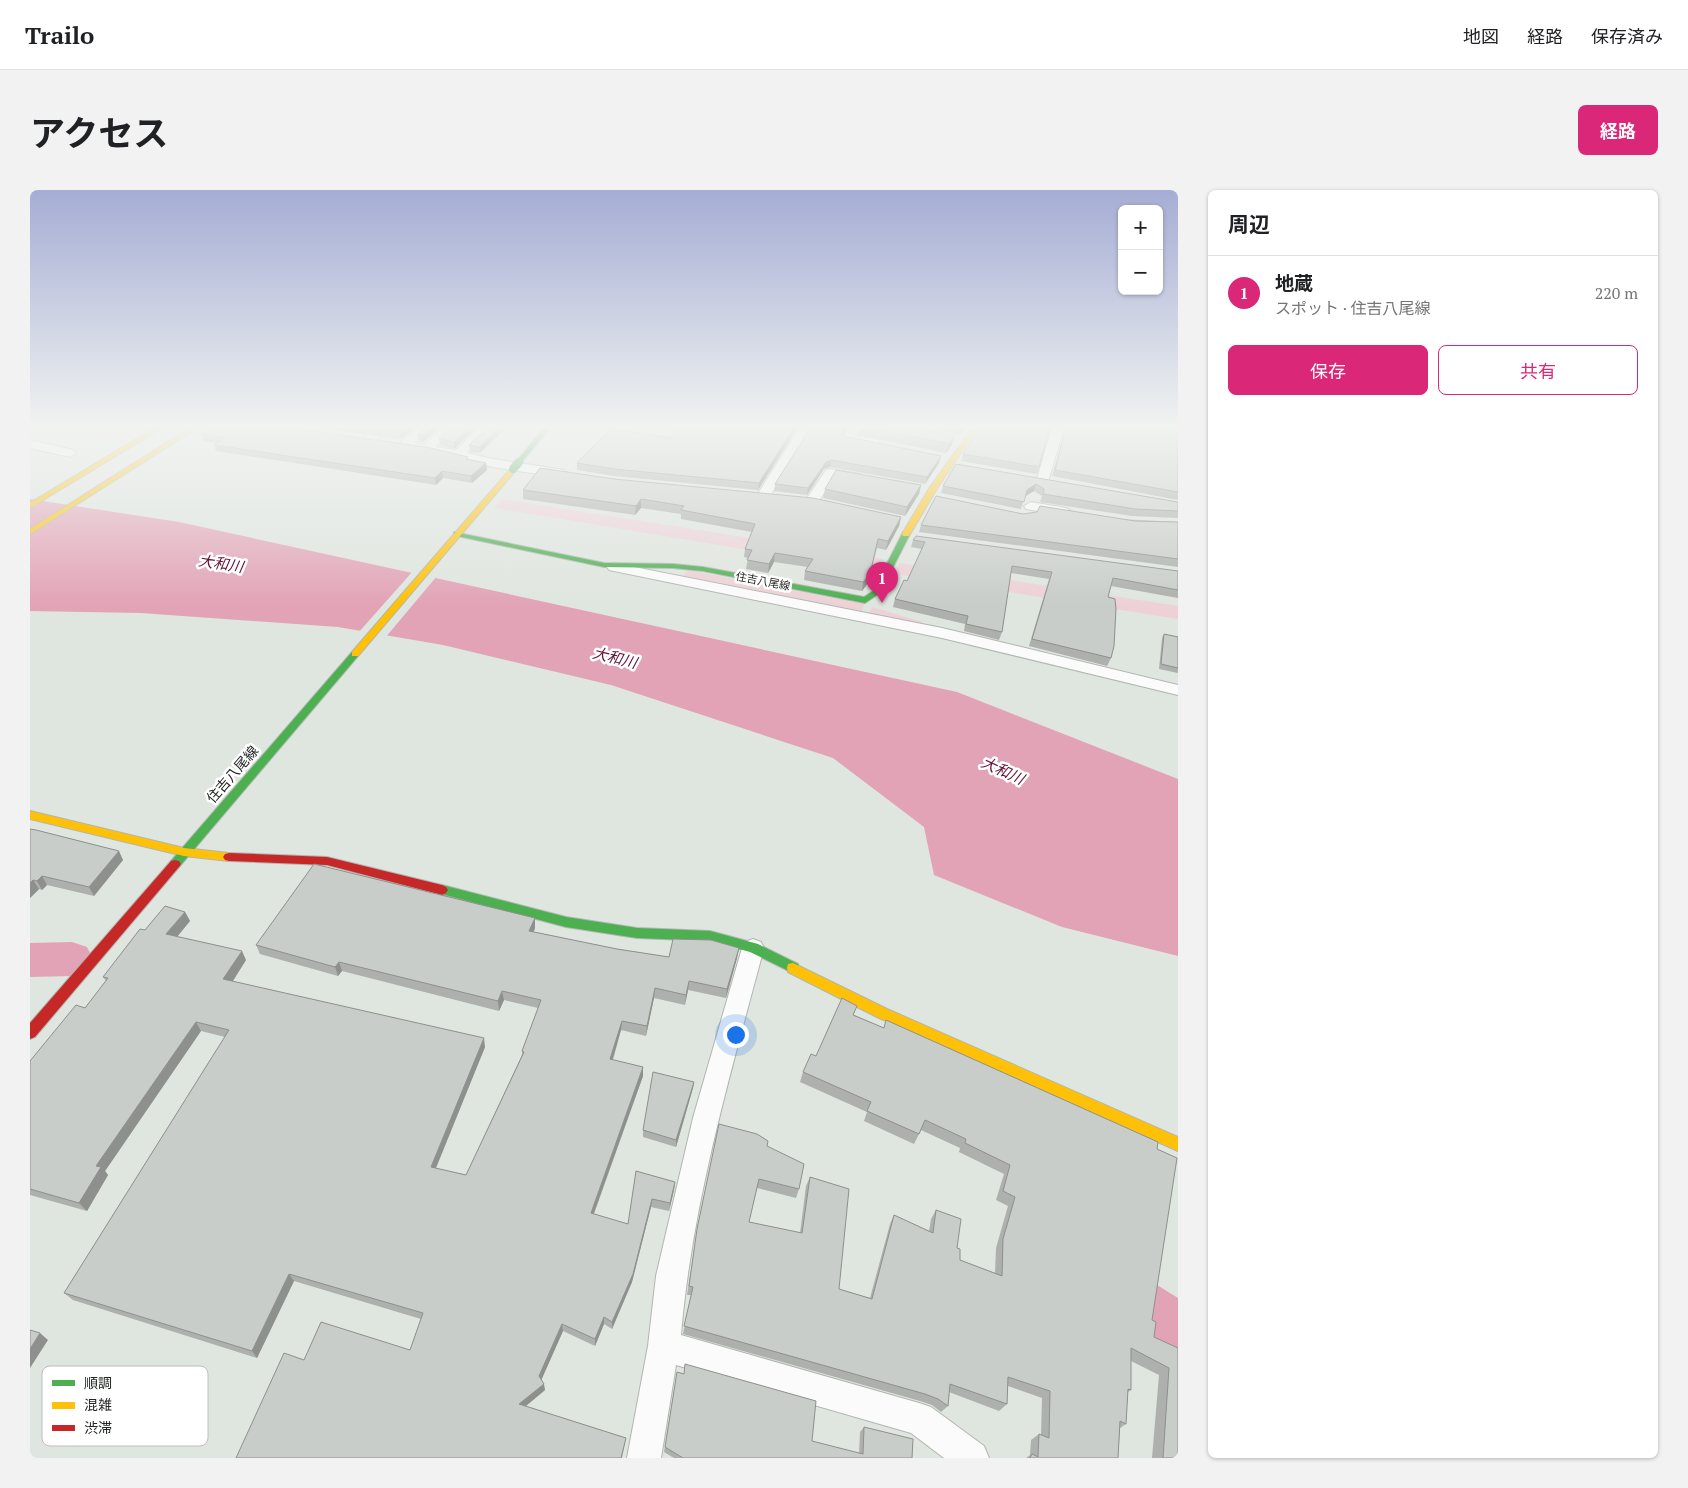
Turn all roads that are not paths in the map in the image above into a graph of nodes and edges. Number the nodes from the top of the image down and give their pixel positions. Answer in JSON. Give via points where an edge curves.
{"nodes":[{"id":1,"x":63,"y":486,"type":"edge"},
{"id":2,"x":76,"y":486,"type":"edge"},
{"id":3,"x":96,"y":486,"type":"edge"},
{"id":4,"x":102,"y":486,"type":"edge"},
{"id":5,"x":498,"y":486,"type":"edge"},
{"id":6,"x":769,"y":486,"type":"edge"},
{"id":7,"x":819,"y":486,"type":"edge"},
{"id":8,"x":934,"y":486,"type":"edge"},
{"id":9,"x":1037,"y":486,"type":"edge"},
{"id":10,"x":913,"y":488,"type":"edge"},
{"id":11,"x":930,"y":494,"type":"junction"},
{"id":12,"x":764,"y":495,"type":"edge"},
{"id":13,"x":947,"y":500,"type":"edge"},
{"id":14,"x":830,"y":504,"type":"edge"},
{"id":15,"x":30,"y":506,"type":"edge"},
{"id":16,"x":1077,"y":513,"type":"edge"},
{"id":17,"x":30,"y":514,"type":"edge"},
{"id":18,"x":30,"y":528,"type":"edge"},
{"id":19,"x":30,"y":532,"type":"edge"},
{"id":20,"x":455,"y":536,"type":"junction"},
{"id":21,"x":904,"y":536,"type":"junction"},
{"id":22,"x":924,"y":539,"type":"edge"},
{"id":23,"x":604,"y":565,"type":"junction"},
{"id":24,"x":1178,"y":690,"type":"edge"},
{"id":25,"x":30,"y":815,"type":"edge"},
{"id":26,"x":184,"y":852,"type":"junction"},
{"id":27,"x":753,"y":948,"type":"junction"},
{"id":28,"x":30,"y":1033,"type":"edge"},
{"id":29,"x":1178,"y":1144,"type":"edge"},
{"id":30,"x":664,"y":1346,"type":"junction"},
{"id":31,"x":644,"y":1458,"type":"edge"},
{"id":32,"x":972,"y":1458,"type":"edge"}],
"edges":[{"from":1,"to":15,"type":"main road"},
{"from":2,"to":17,"type":"main road"},
{"from":3,"to":18,"type":"main road"},
{"from":4,"to":19,"type":"main road"},
{"from":5,"to":20,"type":"main road","name":"住吉八尾線"},
{"from":6,"to":12,"type":"street"},
{"from":7,"to":14,"type":"street","via":[[807,500]]},
{"from":8,"to":11,"type":"main road","name":"住吉八尾線"},
{"from":9,"to":16,"type":"street","via":[[1026,511]]},
{"from":10,"to":11,"type":"street"},
{"from":11,"to":13,"type":"street"},
{"from":11,"to":21,"type":"main road","name":"住吉八尾線","via":[[907,522]]},
{"from":20,"to":23,"type":"main road","name":"住吉八尾線"},
{"from":20,"to":26,"type":"main road","name":"住吉八尾線"},
{"from":21,"to":22,"type":"street"},
{"from":21,"to":23,"type":"main road","name":"住吉八尾線","via":[[876,593],[865,600],[703,569]]},
{"from":23,"to":24,"type":"street","via":[[932,631]]},
{"from":25,"to":26,"type":"main road"},
{"from":26,"to":27,"type":"main road","via":[[216,857],[327,861],[566,922],[637,933],[710,936]]},
{"from":26,"to":28,"type":"main road","name":"住吉八尾線"},
{"from":27,"to":29,"type":"main road","via":[[882,1013]]},
{"from":27,"to":30,"type":"street","via":[[704,1127],[671,1276]]},
{"from":30,"to":31,"type":"street"},
{"from":30,"to":32,"type":"street","via":[[919,1419]]}]}
